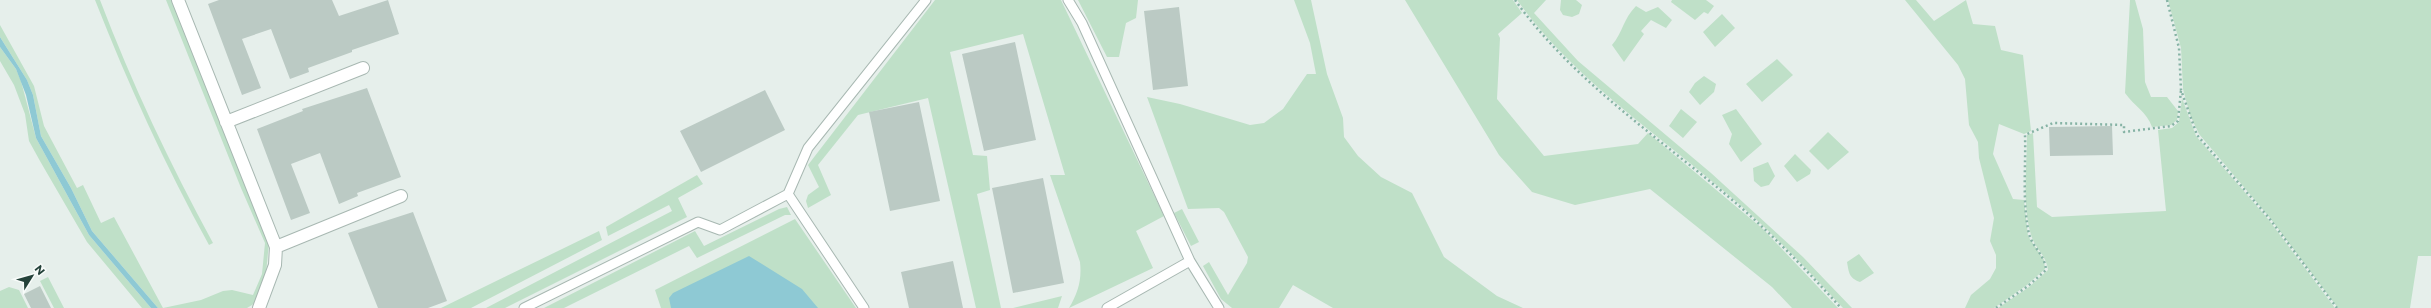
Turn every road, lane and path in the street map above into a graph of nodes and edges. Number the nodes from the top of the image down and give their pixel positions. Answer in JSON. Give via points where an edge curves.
{"nodes":[{"id":1,"x":178,"y":0,"type":"edge"},
{"id":2,"x":926,"y":0,"type":"edge"},
{"id":3,"x":1068,"y":0,"type":"edge"},
{"id":4,"x":1515,"y":0,"type":"edge"},
{"id":5,"x":2166,"y":0,"type":"edge"},
{"id":6,"x":362,"y":68,"type":"dead end"},
{"id":7,"x":2181,"y":90,"type":"junction"},
{"id":8,"x":226,"y":122,"type":"junction"},
{"id":9,"x":788,"y":194,"type":"junction"},
{"id":10,"x":401,"y":196,"type":"dead end"},
{"id":11,"x":276,"y":247,"type":"junction"},
{"id":12,"x":1190,"y":261,"type":"junction"},
{"id":13,"x":259,"y":308,"type":"edge"},
{"id":14,"x":524,"y":308,"type":"edge"},
{"id":15,"x":864,"y":308,"type":"edge"},
{"id":16,"x":1107,"y":308,"type":"edge"},
{"id":17,"x":1219,"y":308,"type":"edge"},
{"id":18,"x":1840,"y":308,"type":"edge"},
{"id":19,"x":1996,"y":308,"type":"edge"},
{"id":20,"x":2337,"y":308,"type":"edge"}],
"edges":[{"from":1,"to":8,"type":"street"},
{"from":2,"to":9,"type":"lane","via":[[808,148]]},
{"from":3,"to":12,"type":"lane","via":[[1082,22]]},
{"from":4,"to":18,"type":"path","via":[[1574,68],[1763,228]]},
{"from":5,"to":7,"type":"path","via":[[2179,48]]},
{"from":6,"to":8,"type":"street"},
{"from":7,"to":19,"type":"path","via":[[2178,121],[2171,126],[2124,132],[2124,125],[2053,123],[2026,135],[2026,209],[2029,235],[2045,259],[2046,270]]},
{"from":7,"to":20,"type":"path","via":[[2197,135],[2269,218]]},
{"from":8,"to":11,"type":"street"},
{"from":9,"to":14,"type":"lane","via":[[720,230],[698,222]]},
{"from":9,"to":15,"type":"lane"},
{"from":10,"to":11,"type":"street"},
{"from":11,"to":13,"type":"street","via":[[275,265]]},
{"from":12,"to":16,"type":"lane"},
{"from":12,"to":17,"type":"lane"}]}
